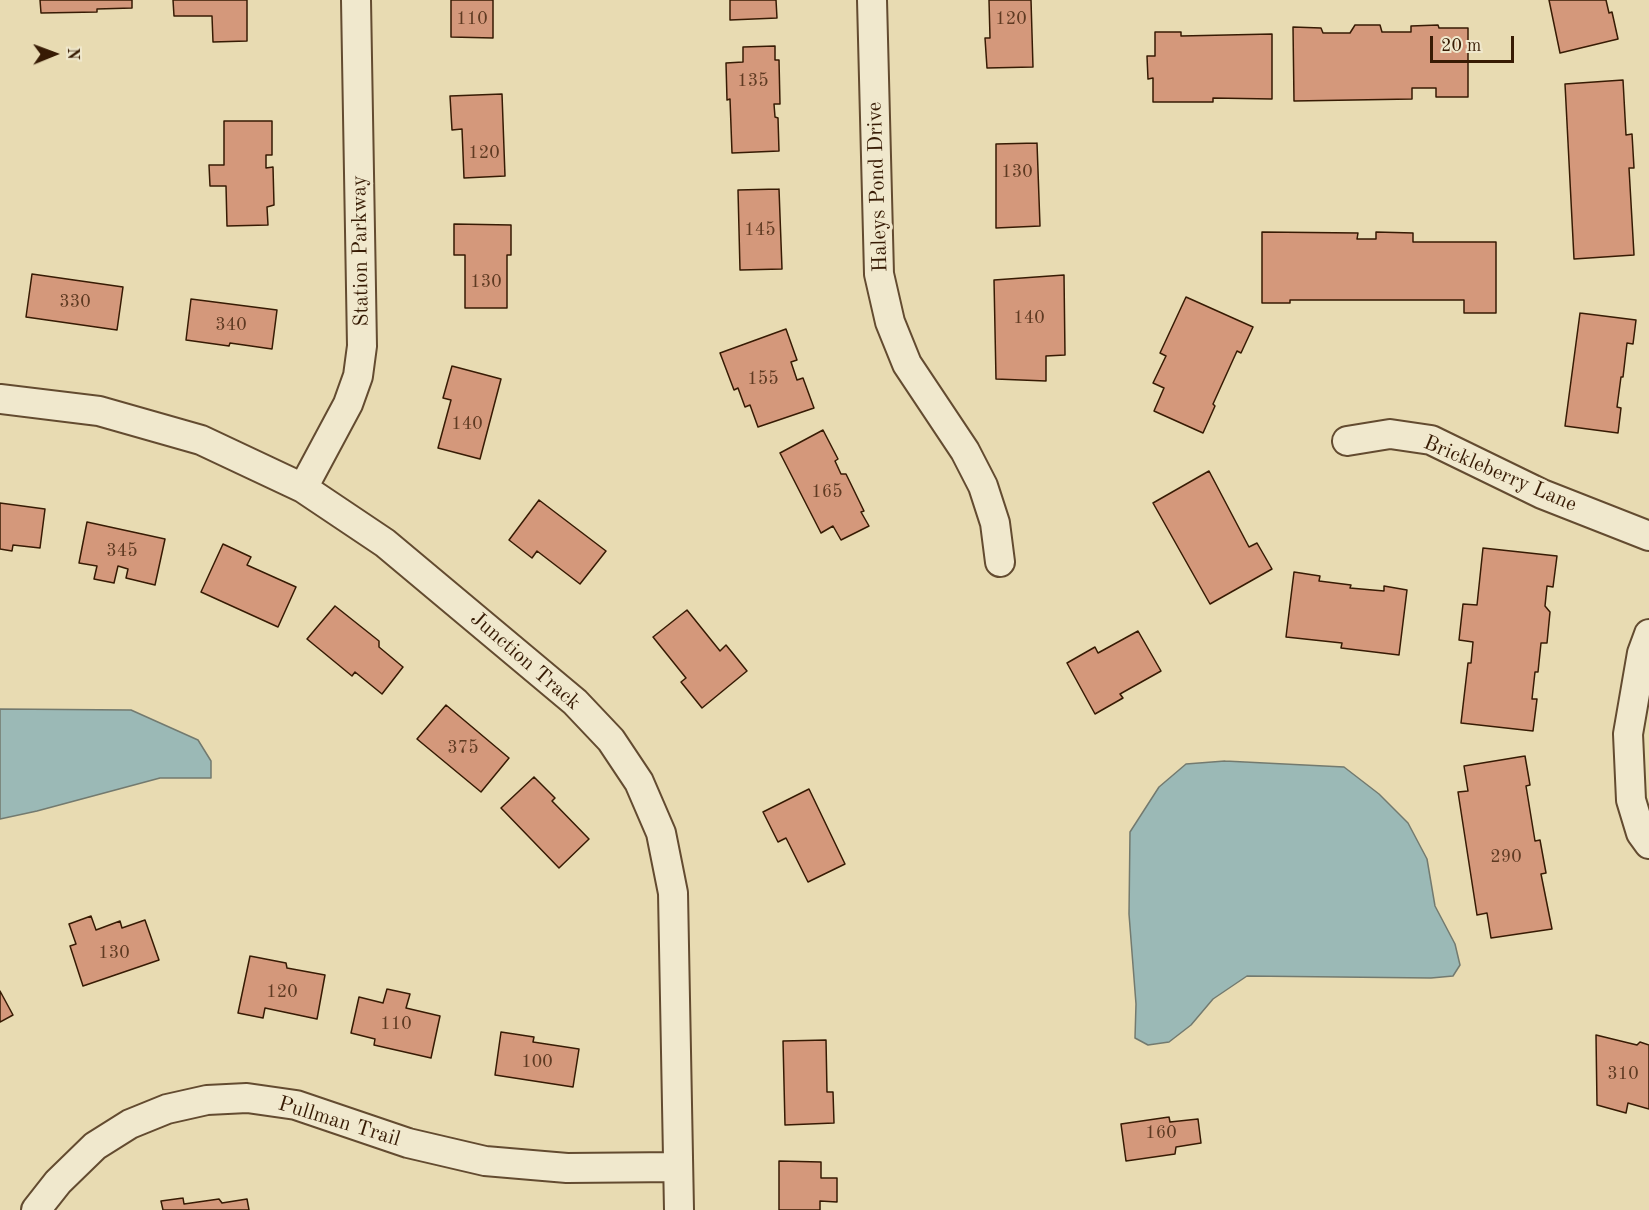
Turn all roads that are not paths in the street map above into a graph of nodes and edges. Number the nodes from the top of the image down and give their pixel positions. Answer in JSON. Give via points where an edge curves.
{"nodes":[{"id":1,"x":356,"y":0,"type":"edge"},
{"id":2,"x":872,"y":0,"type":"edge"},
{"id":3,"x":0,"y":399,"type":"edge"},
{"id":4,"x":1347,"y":441,"type":"dead end"},
{"id":5,"x":303,"y":488,"type":"junction"},
{"id":6,"x":1649,"y":536,"type":"edge"},
{"id":7,"x":1000,"y":562,"type":"dead end"},
{"id":8,"x":1649,"y":634,"type":"edge"},
{"id":9,"x":1649,"y":844,"type":"edge"},
{"id":10,"x":678,"y":1167,"type":"junction"},
{"id":11,"x":36,"y":1210,"type":"edge"},
{"id":12,"x":679,"y":1210,"type":"edge"}],
"edges":[{"from":1,"to":5,"type":"street","name":"Station Parkway","via":[[362,346],[358,376],[348,404]]},
{"from":2,"to":7,"type":"street","name":"Haleys Pond Drive","via":[[879,274],[890,322],[907,364],[984,486],[995,523]]},
{"from":3,"to":5,"type":"street","name":"Junction Track","via":[[99,411],[201,440]]},
{"from":4,"to":6,"type":"street","name":"Brickleberry Lane","via":[[1390,434],[1431,440],[1542,494]]},
{"from":5,"to":10,"type":"street","name":"Junction Track","via":[[385,543],[575,702],[611,740],[639,782],[661,833],[673,893]]},
{"from":8,"to":9,"type":"street","via":[[1628,734],[1631,800],[1641,833]]},
{"from":10,"to":11,"type":"street","name":"Pullman Trail","via":[[567,1168],[485,1161],[408,1143],[296,1105],[247,1098],[207,1100],[139,1120],[95,1146]]},
{"from":10,"to":12,"type":"street","name":"Junction Track"}]}
